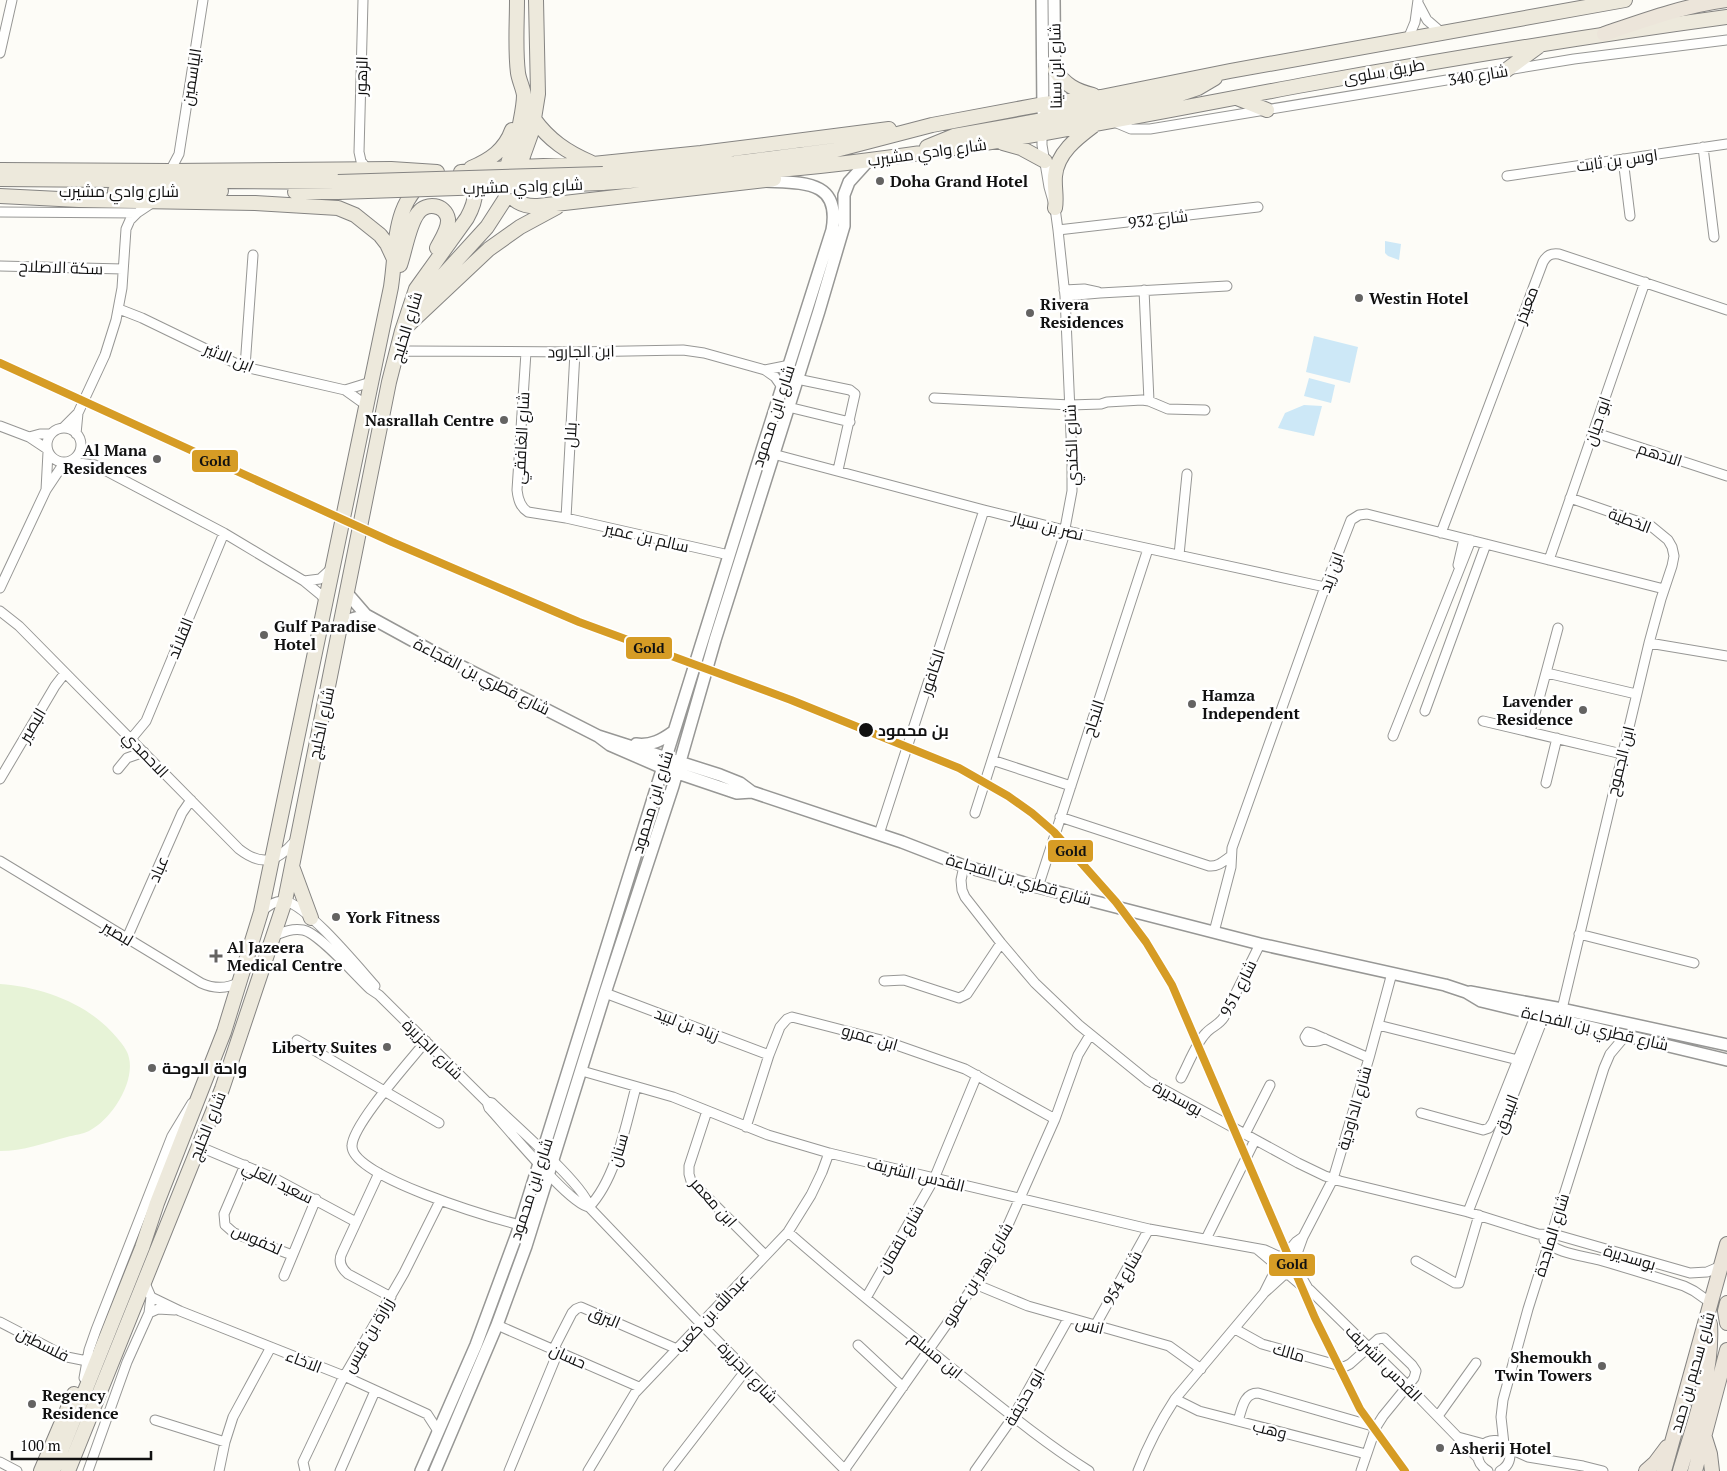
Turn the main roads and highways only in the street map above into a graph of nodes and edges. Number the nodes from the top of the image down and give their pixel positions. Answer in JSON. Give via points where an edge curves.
{"nodes":[{"id":1,"x":517,"y":0,"type":"edge"},
{"id":2,"x":536,"y":0,"type":"edge"},
{"id":3,"x":1625,"y":0,"type":"edge"},
{"id":4,"x":1727,"y":0,"type":"edge"},
{"id":5,"x":1727,"y":17,"type":"edge"},
{"id":6,"x":1604,"y":34,"type":"junction"},
{"id":7,"x":1541,"y":44,"type":"junction"},
{"id":8,"x":1056,"y":70,"type":"road end"},
{"id":9,"x":1505,"y":71,"type":"road end"},
{"id":10,"x":1224,"y":72,"type":"junction"},
{"id":11,"x":518,"y":74,"type":"junction"},
{"id":12,"x":1101,"y":97,"type":"junction"},
{"id":13,"x":1236,"y":98,"type":"junction"},
{"id":14,"x":1050,"y":103,"type":"junction"},
{"id":15,"x":1267,"y":110,"type":"road end"},
{"id":16,"x":534,"y":119,"type":"junction"},
{"id":17,"x":1096,"y":124,"type":"junction"},
{"id":18,"x":932,"y":125,"type":"junction"},
{"id":19,"x":1049,"y":126,"type":"junction"},
{"id":20,"x":997,"y":142,"type":"junction"},
{"id":21,"x":519,"y":151,"type":"junction"},
{"id":22,"x":914,"y":154,"type":"junction"},
{"id":23,"x":868,"y":161,"type":"junction"},
{"id":24,"x":1045,"y":161,"type":"road end"},
{"id":25,"x":593,"y":164,"type":"junction"},
{"id":26,"x":513,"y":168,"type":"junction"},
{"id":27,"x":0,"y":170,"type":"edge"},
{"id":28,"x":433,"y":172,"type":"junction"},
{"id":29,"x":458,"y":172,"type":"junction"},
{"id":30,"x":603,"y":178,"type":"junction"},
{"id":31,"x":0,"y":179,"type":"edge"},
{"id":32,"x":338,"y":187,"type":"junction"},
{"id":33,"x":509,"y":191,"type":"junction"},
{"id":34,"x":1,"y":196,"type":"edge"},
{"id":35,"x":565,"y":203,"type":"junction"},
{"id":36,"x":1055,"y":208,"type":"road end"},
{"id":37,"x":395,"y":260,"type":"junction"},
{"id":38,"x":423,"y":278,"type":"junction"},
{"id":39,"x":391,"y":287,"type":"junction"},
{"id":40,"x":410,"y":307,"type":"junction"},
{"id":41,"x":402,"y":331,"type":"junction"},
{"id":42,"x":293,"y":866,"type":"junction"},
{"id":43,"x":310,"y":918,"type":"road end"},
{"id":44,"x":1727,"y":1244,"type":"edge"},
{"id":45,"x":1727,"y":1303,"type":"edge"},
{"id":46,"x":1710,"y":1308,"type":"junction"},
{"id":47,"x":1727,"y":1323,"type":"edge"},
{"id":48,"x":1727,"y":1350,"type":"edge"},
{"id":49,"x":91,"y":1362,"type":"junction"},
{"id":50,"x":82,"y":1436,"type":"junction"},
{"id":51,"x":1705,"y":1437,"type":"junction"},
{"id":52,"x":1673,"y":1438,"type":"junction"},
{"id":53,"x":41,"y":1471,"type":"edge"},
{"id":54,"x":53,"y":1471,"type":"edge"},
{"id":55,"x":68,"y":1471,"type":"edge"},
{"id":56,"x":76,"y":1471,"type":"edge"},
{"id":57,"x":1646,"y":1471,"type":"edge"},
{"id":58,"x":1664,"y":1471,"type":"edge"},
{"id":59,"x":1680,"y":1471,"type":"edge"},
{"id":60,"x":1696,"y":1471,"type":"edge"},
{"id":61,"x":1712,"y":1471,"type":"edge"}],
"edges":[{"from":1,"to":11,"type":"main road"},
{"from":2,"to":16,"type":"main road","via":[[538,94]]},
{"from":3,"to":10,"type":"main road","name":"طريق سلوى"},
{"from":4,"to":6,"type":"highway","via":[[1684,7]]},
{"from":5,"to":6,"type":"main road","name":"طريق سلوى"},
{"from":6,"to":7,"type":"main road","name":"طريق سلوى"},
{"from":7,"to":9,"type":"main road"},
{"from":7,"to":13,"type":"main road","name":"طريق سلوى"},
{"from":8,"to":12,"type":"main road","via":[[1072,88]]},
{"from":10,"to":12,"type":"main road","name":"طريق سلوى"},
{"from":10,"to":19,"type":"main road","via":[[1198,88],[1180,94]]},
{"from":11,"to":21,"type":"main road","via":[[524,94]]},
{"from":11,"to":29,"type":"main road","via":[[516,115],[506,144],[486,161]]},
{"from":12,"to":14,"type":"main road","name":"طريق سلوى"},
{"from":13,"to":15,"type":"main road"},
{"from":13,"to":17,"type":"main road","name":"طريق سلوى"},
{"from":14,"to":18,"type":"main road","name":"شارع وادي مشيرب"},
{"from":14,"to":19,"type":"main road"},
{"from":16,"to":21,"type":"main road"},
{"from":16,"to":25,"type":"main road","via":[[557,144]]},
{"from":17,"to":19,"type":"main road","name":"طريق سلوى"},
{"from":17,"to":36,"type":"main road","via":[[1073,142],[1057,164]]},
{"from":18,"to":25,"type":"main road","name":"شارع وادي مشيرب"},
{"from":18,"to":30,"type":"main road","name":"شارع وادي مشيرب","via":[[827,151]]},
{"from":19,"to":20,"type":"main road","name":"شارع وادي مشيرب"},
{"from":19,"to":22,"type":"main road","via":[[954,136]]},
{"from":20,"to":22,"type":"main road","name":"شارع وادي مشيرب"},
{"from":20,"to":24,"type":"main road","via":[[1021,148]]},
{"from":21,"to":26,"type":"main road"},
{"from":22,"to":23,"type":"main road","name":"شارع وادي مشيرب"},
{"from":23,"to":30,"type":"main road","name":"شارع وادي مشيرب"},
{"from":23,"to":35,"type":"main road","via":[[832,171]]},
{"from":25,"to":26,"type":"main road","name":"شارع وادي مشيرب"},
{"from":26,"to":29,"type":"main road","name":"شارع وادي مشيرب"},
{"from":26,"to":33,"type":"main road"},
{"from":27,"to":28,"type":"main road","name":"شارع وادي مشيرب","via":[[391,169]]},
{"from":28,"to":29,"type":"main road","name":"شارع وادي مشيرب"},
{"from":28,"to":37,"type":"main road","name":"شارع الخليج","via":[[404,205]]},
{"from":29,"to":38,"type":"main road","name":"شارع الخليج","via":[[474,183],[473,206]]},
{"from":30,"to":32,"type":"main road","name":"شارع وادي مشيرب","bridge":true},
{"from":31,"to":32,"type":"main road","name":"شارع وادي مشيرب","via":[[256,182]]},
{"from":32,"to":34,"type":"main road","name":"شارع وادي مشيرب","via":[[76,190]]},
{"from":33,"to":35,"type":"main road","via":[[516,201],[526,206]]},
{"from":33,"to":40,"type":"main road","via":[[482,234]]},
{"from":34,"to":37,"type":"main road","name":"شارع وادي مشيرب","via":[[338,208],[355,215],[380,235]]},
{"from":35,"to":41,"type":"main road","via":[[496,243]]},
{"from":37,"to":39,"type":"main road","name":"شارع الخليج"},
{"from":38,"to":39,"type":"main road","via":[[448,225],[444,212],[434,206],[422,209],[414,218]]},
{"from":38,"to":40,"type":"main road","name":"شارع الخليج"},
{"from":39,"to":49,"type":"main road","name":"شارع الخليج","via":[[261,912],[202,1091]]},
{"from":40,"to":41,"type":"main road","name":"شارع الخليج"},
{"from":41,"to":42,"type":"main road","name":"شارع الخليج","via":[[389,382]]},
{"from":42,"to":43,"type":"main road"},
{"from":42,"to":50,"type":"main road","name":"شارع الخليج","via":[[285,901],[234,1055]]},
{"from":44,"to":46,"type":"highway","name":"شارع سحيم بن حمد"},
{"from":45,"to":47,"type":"highway"},
{"from":46,"to":52,"type":"highway","name":"شارع سحيم بن حمد"},
{"from":46,"to":59,"type":"highway","via":[[1711,1340],[1705,1380]]},
{"from":48,"to":51,"type":"highway","name":"شارع سحيم بن حمد"},
{"from":49,"to":53,"type":"main road","name":"شارع الخليج"},
{"from":49,"to":54,"type":"main road","name":"شارع الخليج"},
{"from":50,"to":55,"type":"main road","name":"شارع الخليج"},
{"from":50,"to":56,"type":"main road","name":"شارع الخليج"},
{"from":51,"to":60,"type":"highway","name":"شارع سحيم بن حمد"},
{"from":51,"to":61,"type":"highway"},
{"from":52,"to":57,"type":"highway"},
{"from":52,"to":58,"type":"highway","name":"شارع سحيم بن حمد"}]}
